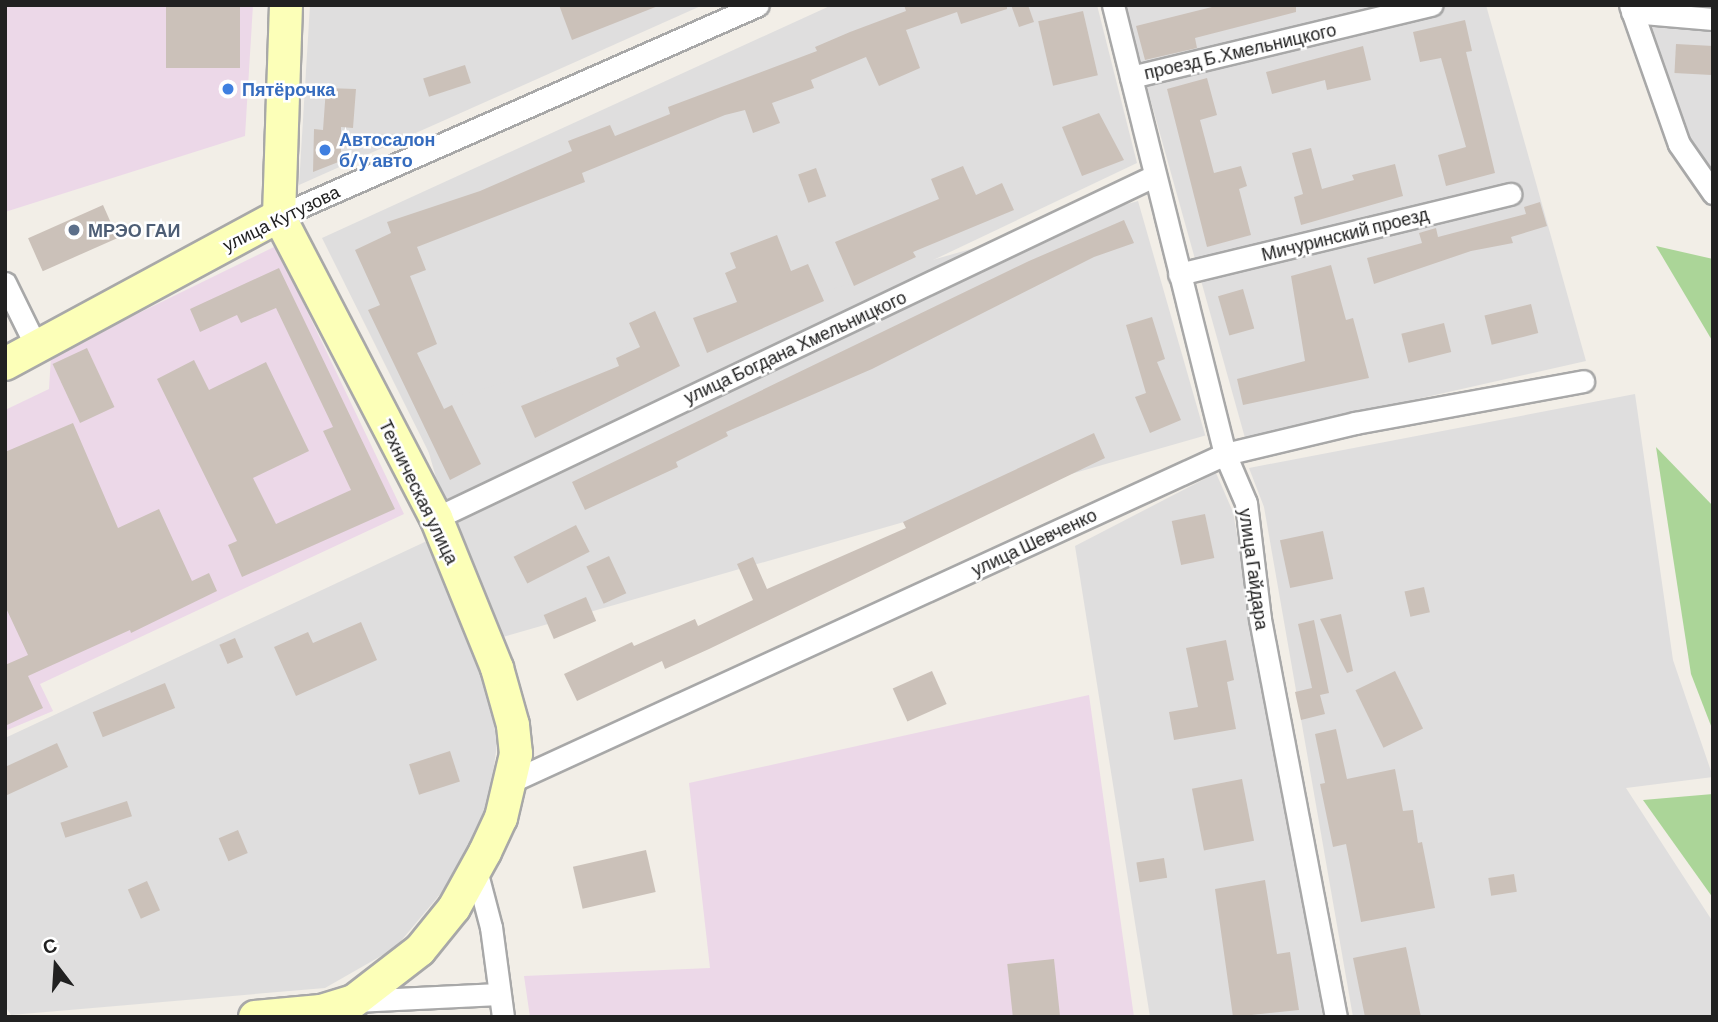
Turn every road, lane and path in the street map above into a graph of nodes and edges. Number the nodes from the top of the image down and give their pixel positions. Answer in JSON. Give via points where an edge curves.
{"nodes":[{"id":1,"x":286,"y":5,"type":"edge"},
{"id":2,"x":758,"y":5,"type":"edge"},
{"id":3,"x":1113,"y":5,"type":"edge"},
{"id":4,"x":1432,"y":5,"type":"edge"},
{"id":5,"x":1631,"y":9,"type":"edge"},
{"id":6,"x":1713,"y":19,"type":"edge"},
{"id":7,"x":1131,"y":78,"type":"junction"},
{"id":8,"x":1154,"y":176,"type":"junction"},
{"id":9,"x":1713,"y":192,"type":"edge"},
{"id":10,"x":1510,"y":194,"type":"dead end"},
{"id":11,"x":279,"y":216,"type":"junction"},
{"id":12,"x":1179,"y":274,"type":"junction"},
{"id":13,"x":5,"y":283,"type":"edge"},
{"id":14,"x":37,"y":348,"type":"junction"},
{"id":15,"x":5,"y":364,"type":"edge"},
{"id":16,"x":1583,"y":381,"type":"dead end"},
{"id":17,"x":1225,"y":454,"type":"junction"},
{"id":18,"x":436,"y":518,"type":"junction"},
{"id":19,"x":510,"y":782,"type":"junction"},
{"id":20,"x":476,"y":870,"type":"junction"},
{"id":21,"x":499,"y":994,"type":"junction"},
{"id":22,"x":354,"y":1001,"type":"junction"},
{"id":23,"x":256,"y":1017,"type":"edge"},
{"id":24,"x":503,"y":1017,"type":"edge"},
{"id":25,"x":1336,"y":1017,"type":"edge"}],
"edges":[{"from":1,"to":11,"type":"main road"},
{"from":2,"to":11,"type":"street","name":"улица Кутузова"},
{"from":3,"to":7,"type":"street","name":"улица Гайдара"},
{"from":4,"to":7,"type":"street","name":"проезд Б.Хмельницкого"},
{"from":5,"to":6,"type":"street"},
{"from":5,"to":9,"type":"street","via":[[1679,145]]},
{"from":7,"to":8,"type":"street","name":"улица Гайдара"},
{"from":8,"to":12,"type":"street","name":"улица Гайдара"},
{"from":8,"to":18,"type":"street","name":"улица Богдана Хмельницкого"},
{"from":10,"to":12,"type":"street","name":"Мичуринский проезд"},
{"from":11,"to":14,"type":"main road","name":"улица Кутузова"},
{"from":11,"to":18,"type":"main road","name":"Техническая улица"},
{"from":12,"to":17,"type":"street","name":"улица Гайдара"},
{"from":13,"to":14,"type":"street"},
{"from":14,"to":15,"type":"main road","name":"улица Кутузова"},
{"from":16,"to":17,"type":"street","name":"улица Шевченко","via":[[1355,423]]},
{"from":17,"to":19,"type":"street","name":"улица Шевченко"},
{"from":17,"to":25,"type":"street","name":"улица Гайдара","via":[[1246,503],[1261,619]]},
{"from":18,"to":19,"type":"main road","name":"Техническая улица","via":[[497,668],[513,725],[516,754]]},
{"from":19,"to":20,"type":"main road","name":"Техническая улица","via":[[501,818]]},
{"from":20,"to":21,"type":"street","via":[[491,928]]},
{"from":20,"to":22,"type":"main road","name":"Техническая улица","via":[[454,908],[420,950]]},
{"from":21,"to":22,"type":"street"},
{"from":21,"to":24,"type":"street"},
{"from":22,"to":23,"type":"main road","via":[[321,1011]]}]}
